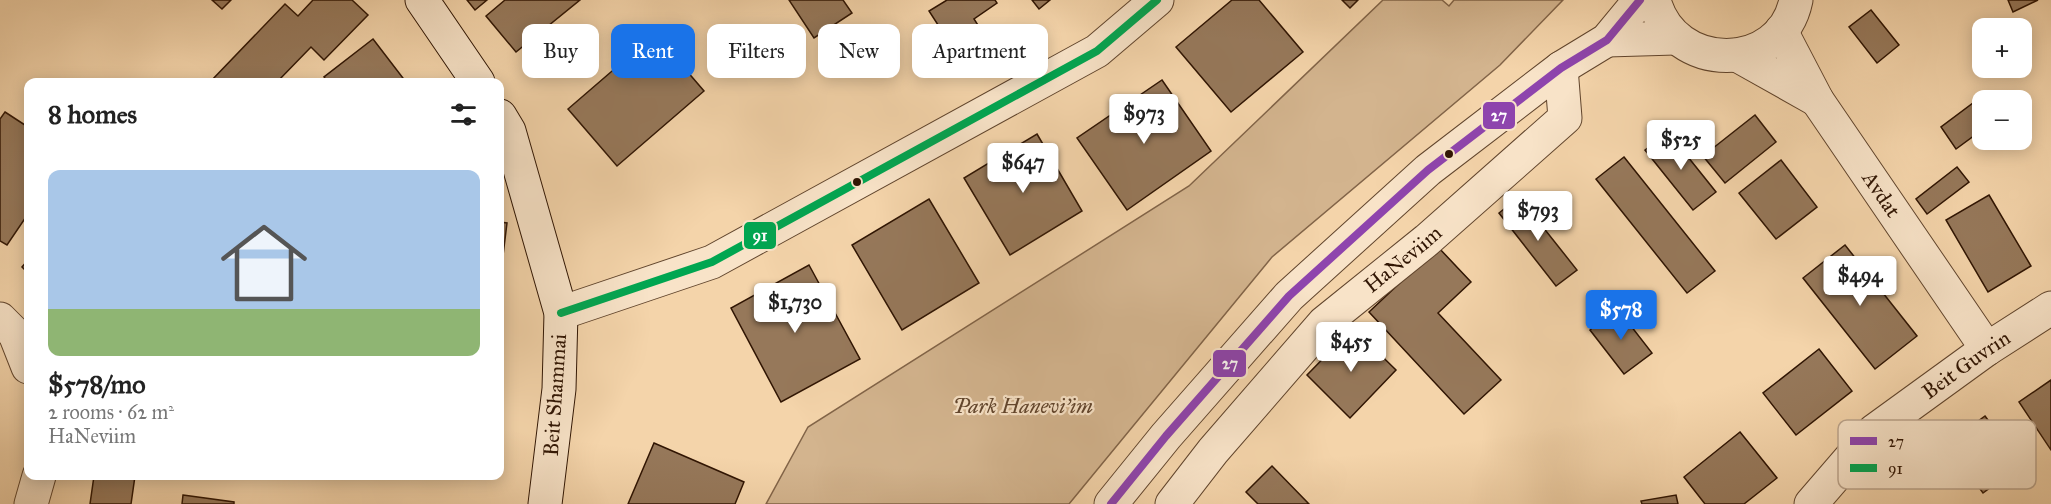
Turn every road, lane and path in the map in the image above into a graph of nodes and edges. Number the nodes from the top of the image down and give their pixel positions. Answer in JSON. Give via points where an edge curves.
{"nodes":[{"id":1,"x":422,"y":0,"type":"edge"},
{"id":2,"x":1157,"y":0,"type":"edge"},
{"id":3,"x":1640,"y":0,"type":"edge"},
{"id":4,"x":1654,"y":0,"type":"edge"},
{"id":5,"x":1796,"y":0,"type":"edge"},
{"id":6,"x":1781,"y":31,"type":"junction"},
{"id":7,"x":1675,"y":38,"type":"junction"},
{"id":8,"x":1607,"y":40,"type":"junction"},
{"id":9,"x":1737,"y":56,"type":"junction"},
{"id":10,"x":1562,"y":68,"type":"junction"},
{"id":11,"x":475,"y":78,"type":"edge"},
{"id":12,"x":1817,"y":100,"type":"junction"},
{"id":13,"x":504,"y":123,"type":"edge"},
{"id":14,"x":2051,"y":309,"type":"edge"},
{"id":15,"x":561,"y":313,"type":"junction"},
{"id":16,"x":0,"y":319,"type":"edge"},
{"id":17,"x":1987,"y":349,"type":"junction"},
{"id":18,"x":24,"y":357,"type":"edge"},
{"id":19,"x":1889,"y":420,"type":"edge"},
{"id":20,"x":1838,"y":473,"type":"edge"},
{"id":21,"x":38,"y":480,"type":"edge"},
{"id":22,"x":31,"y":504,"type":"edge"},
{"id":23,"x":545,"y":504,"type":"edge"},
{"id":24,"x":1112,"y":504,"type":"edge"},
{"id":25,"x":1172,"y":504,"type":"edge"},
{"id":26,"x":1811,"y":504,"type":"edge"}],
"edges":[{"from":1,"to":11,"type":"street"},
{"from":2,"to":15,"type":"street","via":[[1097,51],[712,262]]},
{"from":3,"to":8,"type":"street"},
{"from":4,"to":7,"type":"street","via":[[1658,14]]},
{"from":5,"to":6,"type":"street"},
{"from":6,"to":9,"type":"street","via":[[1761,47]]},
{"from":6,"to":12,"type":"street","name":"Avdat"},
{"from":7,"to":8,"type":"street"},
{"from":7,"to":9,"type":"street","via":[[1704,53]]},
{"from":8,"to":10,"type":"street"},
{"from":9,"to":12,"type":"street","name":"Avdat"},
{"from":10,"to":24,"type":"street","via":[[1428,170],[1289,296]]},
{"from":10,"to":25,"type":"street","name":"HaNeviim","via":[[1565,118],[1427,240],[1324,323]]},
{"from":12,"to":17,"type":"street","name":"Avdat"},
{"from":13,"to":15,"type":"street","name":"Beit Shammai"},
{"from":14,"to":17,"type":"street","name":"Beit Guvrin"},
{"from":15,"to":23,"type":"street","name":"Beit Shammai","via":[[559,390]]},
{"from":16,"to":18,"type":"street","via":[[15,334]]},
{"from":17,"to":19,"type":"street","name":"Beit Guvrin"},
{"from":20,"to":26,"type":"street","name":"Beit Guvrin"},
{"from":21,"to":22,"type":"street"}]}
